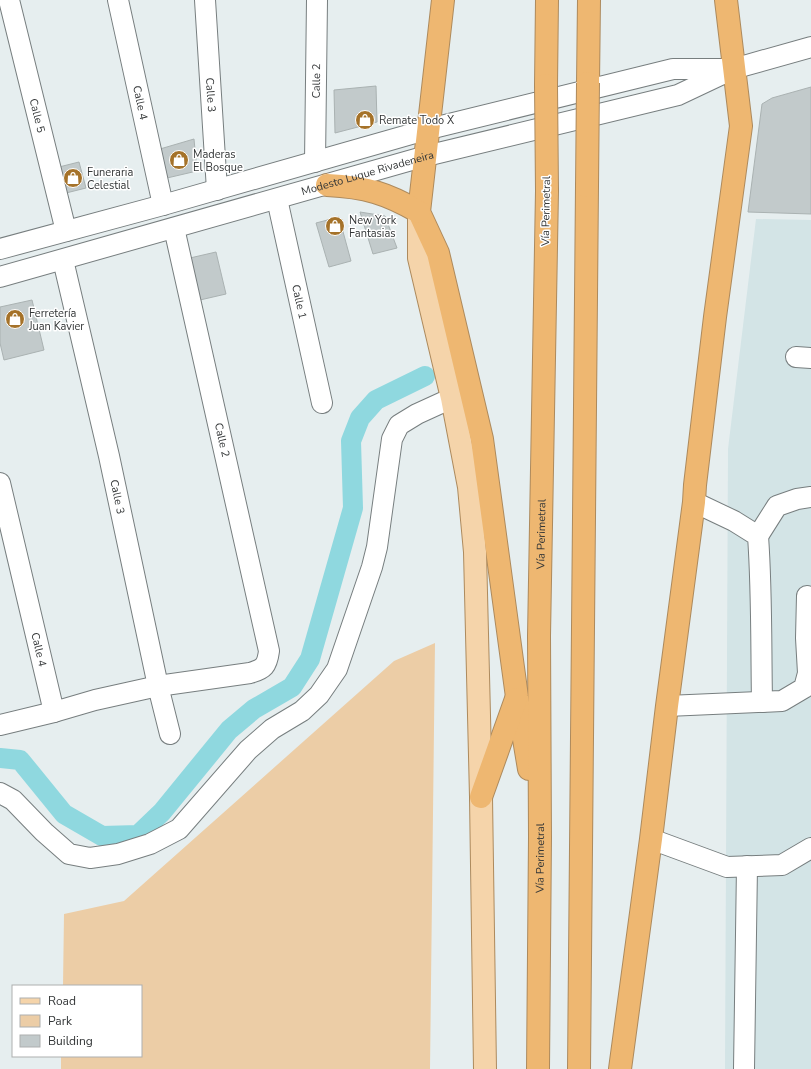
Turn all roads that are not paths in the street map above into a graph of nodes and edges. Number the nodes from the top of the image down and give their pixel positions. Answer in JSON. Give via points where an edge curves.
{"nodes":[{"id":1,"x":9,"y":0,"type":"edge"},
{"id":2,"x":118,"y":0,"type":"edge"},
{"id":3,"x":205,"y":0,"type":"edge"},
{"id":4,"x":317,"y":0,"type":"edge"},
{"id":5,"x":443,"y":0,"type":"edge"},
{"id":6,"x":546,"y":0,"type":"edge"},
{"id":7,"x":589,"y":0,"type":"edge"},
{"id":8,"x":726,"y":0,"type":"edge"},
{"id":9,"x":811,"y":47,"type":"edge"},
{"id":10,"x":733,"y":69,"type":"junction"},
{"id":11,"x":429,"y":129,"type":"junction"},
{"id":12,"x":426,"y":156,"type":"junction"},
{"id":13,"x":315,"y":162,"type":"junction"},
{"id":14,"x":327,"y":185,"type":"junction"},
{"id":15,"x":217,"y":190,"type":"junction"},
{"id":16,"x":277,"y":199,"type":"junction"},
{"id":17,"x":163,"y":205,"type":"junction"},
{"id":18,"x":419,"y":212,"type":"junction"},
{"id":19,"x":174,"y":228,"type":"junction"},
{"id":20,"x":66,"y":231,"type":"junction"},
{"id":21,"x":0,"y":249,"type":"edge"},
{"id":22,"x":63,"y":260,"type":"junction"},
{"id":23,"x":0,"y":277,"type":"edge"},
{"id":24,"x":452,"y":398,"type":"junction"},
{"id":25,"x":322,"y":403,"type":"dead end"},
{"id":26,"x":0,"y":483,"type":"edge"},
{"id":27,"x":811,"y":497,"type":"edge"},
{"id":28,"x":694,"y":502,"type":"junction"},
{"id":29,"x":758,"y":536,"type":"junction"},
{"id":30,"x":807,"y":596,"type":"dead end"},
{"id":31,"x":539,"y":636,"type":"junction"},
{"id":32,"x":158,"y":686,"type":"junction"},
{"id":33,"x":517,"y":697,"type":"junction"},
{"id":34,"x":762,"y":702,"type":"junction"},
{"id":35,"x":667,"y":706,"type":"junction"},
{"id":36,"x":54,"y":712,"type":"junction"},
{"id":37,"x":0,"y":725,"type":"edge"},
{"id":38,"x":170,"y":734,"type":"dead end"},
{"id":39,"x":0,"y":793,"type":"edge"},
{"id":40,"x":481,"y":797,"type":"junction"},
{"id":41,"x":540,"y":837,"type":"junction"},
{"id":42,"x":652,"y":839,"type":"junction"},
{"id":43,"x":811,"y":848,"type":"edge"},
{"id":44,"x":747,"y":866,"type":"junction"},
{"id":45,"x":485,"y":1069,"type":"edge"},
{"id":46,"x":538,"y":1069,"type":"edge"},
{"id":47,"x":579,"y":1069,"type":"edge"},
{"id":48,"x":620,"y":1069,"type":"edge"},
{"id":49,"x":744,"y":1069,"type":"edge"}],
"edges":[{"from":1,"to":20,"type":"street","name":"Calle 5"},
{"from":2,"to":17,"type":"street","name":"Calle 4"},
{"from":3,"to":15,"type":"street","name":"Calle 3"},
{"from":4,"to":13,"type":"street","name":"Calle 2"},
{"from":5,"to":11,"type":"highway"},
{"from":6,"to":31,"type":"highway","name":"Vía Perimetral","bridge":true,"via":[[547,191]]},
{"from":7,"to":47,"type":"highway","bridge":true},
{"from":8,"to":10,"type":"highway"},
{"from":9,"to":10,"type":"street","name":"Modesto Luque Rivadeneira"},
{"from":10,"to":11,"type":"street","name":"Modesto Luque Rivadeneira","via":[[673,69]]},
{"from":10,"to":12,"type":"street","name":"Modesto Luque Rivadeneira","via":[[678,95]]},
{"from":10,"to":28,"type":"highway","via":[[741,126],[714,324]]},
{"from":11,"to":12,"type":"highway"},
{"from":11,"to":13,"type":"street","name":"Modesto Luque Rivadeneira"},
{"from":12,"to":14,"type":"street","name":"Modesto Luque Rivadeneira"},
{"from":12,"to":18,"type":"highway"},
{"from":13,"to":15,"type":"street","name":"Modesto Luque Rivadeneira"},
{"from":14,"to":16,"type":"street","name":"Modesto Luque Rivadeneira"},
{"from":14,"to":18,"type":"highway","via":[[376,191]]},
{"from":15,"to":17,"type":"street","name":"Modesto Luque Rivadeneira"},
{"from":16,"to":19,"type":"street","name":"Modesto Luque Rivadeneira"},
{"from":16,"to":25,"type":"street","name":"Calle 1"},
{"from":17,"to":20,"type":"street","name":"Modesto Luque Rivadeneira"},
{"from":18,"to":24,"type":"main road","via":[[419,258]]},
{"from":18,"to":33,"type":"highway","via":[[438,252],[482,439]]},
{"from":19,"to":22,"type":"street","name":"Modesto Luque Rivadeneira"},
{"from":19,"to":32,"type":"street","name":"Calle 2","via":[[269,651],[268,662],[261,670]]},
{"from":20,"to":21,"type":"street","name":"Modesto Luque Rivadeneira"},
{"from":22,"to":23,"type":"street","name":"Modesto Luque Rivadeneira"},
{"from":22,"to":32,"type":"street","name":"Calle 3"},
{"from":24,"to":39,"type":"street","via":[[416,414],[400,425],[392,439],[377,547],[337,669],[319,696],[302,711],[272,729],[248,750],[179,829],[150,844],[118,854],[90,858],[69,854],[13,800]]},
{"from":24,"to":40,"type":"main road","via":[[469,487],[475,552]]},
{"from":26,"to":36,"type":"street","name":"Calle 4"},
{"from":27,"to":29,"type":"street","via":[[777,506]]},
{"from":28,"to":29,"type":"street"},
{"from":28,"to":35,"type":"highway"},
{"from":29,"to":34,"type":"street","via":[[761,575]]},
{"from":30,"to":34,"type":"street","via":[[808,673],[804,688],[782,701]]},
{"from":31,"to":33,"type":"highway"},
{"from":31,"to":41,"type":"highway","name":"Vía Perimetral"},
{"from":32,"to":36,"type":"street"},
{"from":32,"to":38,"type":"street","name":"Calle 3"},
{"from":33,"to":40,"type":"highway"},
{"from":33,"to":41,"type":"highway"},
{"from":34,"to":35,"type":"street"},
{"from":35,"to":42,"type":"highway"},
{"from":36,"to":37,"type":"street"},
{"from":40,"to":45,"type":"main road"},
{"from":41,"to":46,"type":"highway","name":"Vía Perimetral"},
{"from":42,"to":44,"type":"street","via":[[727,867]]},
{"from":42,"to":48,"type":"highway"},
{"from":43,"to":44,"type":"street","via":[[782,865]]},
{"from":44,"to":49,"type":"street"}]}
